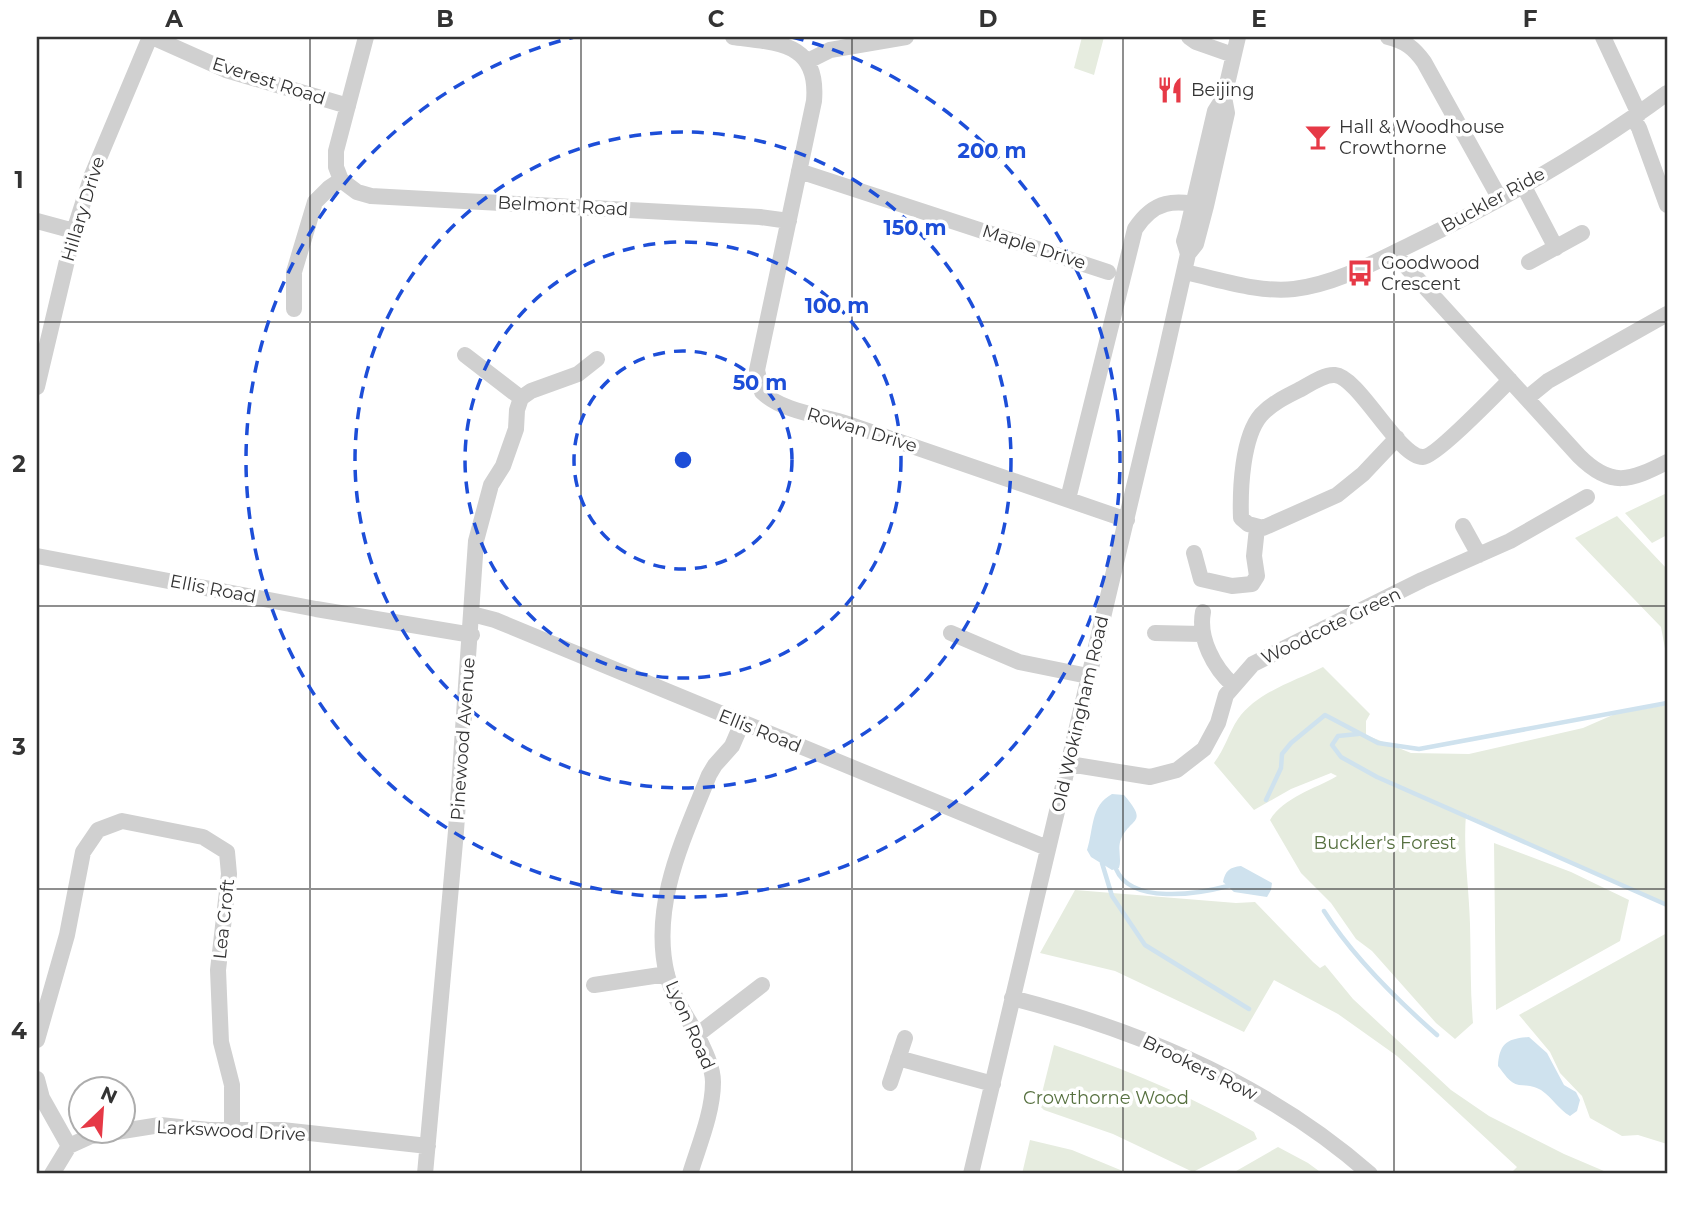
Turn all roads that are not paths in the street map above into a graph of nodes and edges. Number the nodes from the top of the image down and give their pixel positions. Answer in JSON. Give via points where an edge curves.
{"nodes":[{"id":1,"x":151,"y":37,"type":"edge"},
{"id":2,"x":366,"y":37,"type":"edge"},
{"id":3,"x":733,"y":37,"type":"edge"},
{"id":4,"x":906,"y":37,"type":"edge"},
{"id":5,"x":1189,"y":37,"type":"edge"},
{"id":6,"x":1238,"y":37,"type":"edge"},
{"id":7,"x":1388,"y":37,"type":"edge"},
{"id":8,"x":1603,"y":37,"type":"edge"},
{"id":9,"x":1234,"y":55,"type":"junction"},
{"id":10,"x":808,"y":61,"type":"junction"},
{"id":11,"x":1667,"y":93,"type":"edge"},
{"id":12,"x":348,"y":106,"type":"junction"},
{"id":13,"x":1636,"y":116,"type":"junction"},
{"id":14,"x":799,"y":171,"type":"junction"},
{"id":15,"x":341,"y":180,"type":"junction"},
{"id":16,"x":1523,"y":185,"type":"junction"},
{"id":17,"x":1500,"y":199,"type":"junction"},
{"id":18,"x":1200,"y":204,"type":"junction"},
{"id":19,"x":1667,"y":205,"type":"edge"},
{"id":20,"x":37,"y":221,"type":"edge"},
{"id":21,"x":789,"y":221,"type":"junction"},
{"id":22,"x":74,"y":230,"type":"junction"},
{"id":23,"x":1582,"y":233,"type":"dead end"},
{"id":24,"x":1556,"y":248,"type":"junction"},
{"id":25,"x":1394,"y":253,"type":"junction"},
{"id":26,"x":1529,"y":262,"type":"dead end"},
{"id":27,"x":1108,"y":272,"type":"dead end"},
{"id":28,"x":1184,"y":272,"type":"junction"},
{"id":29,"x":294,"y":309,"type":"dead end"},
{"id":30,"x":1667,"y":314,"type":"edge"},
{"id":31,"x":465,"y":355,"type":"dead end"},
{"id":32,"x":597,"y":359,"type":"dead end"},
{"id":33,"x":1510,"y":380,"type":"junction"},
{"id":34,"x":37,"y":387,"type":"edge"},
{"id":35,"x":521,"y":398,"type":"junction"},
{"id":36,"x":1527,"y":398,"type":"junction"},
{"id":37,"x":1396,"y":438,"type":"junction"},
{"id":38,"x":1667,"y":462,"type":"edge"},
{"id":39,"x":1587,"y":497,"type":"dead end"},
{"id":40,"x":1068,"y":499,"type":"junction"},
{"id":41,"x":1127,"y":520,"type":"junction"},
{"id":42,"x":1463,"y":526,"type":"dead end"},
{"id":43,"x":1257,"y":528,"type":"junction"},
{"id":44,"x":1194,"y":553,"type":"dead end"},
{"id":45,"x":1479,"y":555,"type":"junction"},
{"id":46,"x":37,"y":556,"type":"edge"},
{"id":47,"x":1203,"y":612,"type":"dead end"},
{"id":48,"x":472,"y":614,"type":"junction"},
{"id":49,"x":951,"y":633,"type":"dead end"},
{"id":50,"x":1155,"y":633,"type":"dead end"},
{"id":51,"x":1202,"y":634,"type":"junction"},
{"id":52,"x":472,"y":635,"type":"junction"},
{"id":53,"x":1088,"y":676,"type":"junction"},
{"id":54,"x":1233,"y":685,"type":"junction"},
{"id":55,"x":742,"y":723,"type":"junction"},
{"id":56,"x":1069,"y":764,"type":"junction"},
{"id":57,"x":1047,"y":848,"type":"junction"},
{"id":58,"x":667,"y":974,"type":"junction"},
{"id":59,"x":594,"y":985,"type":"dead end"},
{"id":60,"x":762,"y":985,"type":"dead end"},
{"id":61,"x":1012,"y":998,"type":"junction"},
{"id":62,"x":697,"y":1035,"type":"junction"},
{"id":63,"x":905,"y":1038,"type":"dead end"},
{"id":64,"x":37,"y":1040,"type":"edge"},
{"id":65,"x":898,"y":1058,"type":"junction"},
{"id":66,"x":37,"y":1079,"type":"edge"},
{"id":67,"x":890,"y":1083,"type":"dead end"},
{"id":68,"x":993,"y":1084,"type":"junction"},
{"id":69,"x":232,"y":1130,"type":"junction"},
{"id":70,"x":69,"y":1146,"type":"junction"},
{"id":71,"x":428,"y":1146,"type":"junction"},
{"id":72,"x":52,"y":1174,"type":"edge"},
{"id":73,"x":425,"y":1174,"type":"edge"},
{"id":74,"x":690,"y":1174,"type":"edge"},
{"id":75,"x":971,"y":1174,"type":"edge"},
{"id":76,"x":1370,"y":1174,"type":"edge"}],
"edges":[{"from":1,"to":12,"type":"street","name":"Everest Road","via":[[226,70]]},
{"from":1,"to":22,"type":"street","name":"Hillary Drive","via":[[104,142]]},
{"from":2,"to":12,"type":"street"},
{"from":3,"to":10,"type":"street","via":[[778,43]]},
{"from":4,"to":10,"type":"street","via":[[830,50]]},
{"from":5,"to":9,"type":"street"},
{"from":6,"to":9,"type":"street","name":"Old Wokingham Road"},
{"from":7,"to":17,"type":"street","via":[[1405,42],[1424,62]]},
{"from":8,"to":13,"type":"street"},
{"from":9,"to":18,"type":"street","name":"Old Wokingham Road","via":[[1224,97],[1227,113]]},
{"from":10,"to":14,"type":"street","name":"Rowan Drive","via":[[816,85]]},
{"from":11,"to":13,"type":"street","name":"Buckler Ride"},
{"from":12,"to":15,"type":"street","via":[[336,151]]},
{"from":13,"to":16,"type":"street","name":"Buckler Ride"},
{"from":13,"to":19,"type":"street"},
{"from":14,"to":21,"type":"street","name":"Rowan Drive"},
{"from":14,"to":27,"type":"street","name":"Maple Drive"},
{"from":15,"to":21,"type":"street","name":"Belmont Road","via":[[371,196]]},
{"from":15,"to":29,"type":"street","via":[[315,202],[294,272]]},
{"from":16,"to":17,"type":"street","name":"Buckler Ride"},
{"from":16,"to":24,"type":"street"},
{"from":17,"to":25,"type":"street","name":"Buckler Ride"},
{"from":18,"to":28,"type":"street","name":"Old Wokingham Road","via":[[1196,244]]},
{"from":18,"to":40,"type":"street","via":[[1172,201],[1145,214],[1135,229]]},
{"from":20,"to":22,"type":"street"},
{"from":21,"to":40,"type":"street","name":"Rowan Drive","via":[[757,370],[762,392],[783,407],[818,414]]},
{"from":22,"to":34,"type":"street","name":"Hillary Drive"},
{"from":23,"to":24,"type":"street"},
{"from":24,"to":26,"type":"street"},
{"from":25,"to":28,"type":"street","name":"Buckler Ride","via":[[1344,276],[1292,289]]},
{"from":25,"to":33,"type":"street"},
{"from":28,"to":41,"type":"street","name":"Old Wokingham Road"},
{"from":30,"to":36,"type":"street","via":[[1548,381]]},
{"from":31,"to":35,"type":"street"},
{"from":32,"to":35,"type":"street","via":[[578,374]]},
{"from":33,"to":36,"type":"street"},
{"from":33,"to":37,"type":"street","via":[[1428,456],[1417,456]]},
{"from":35,"to":48,"type":"street","name":"Pinewood Avenue","via":[[516,429],[491,485],[476,541]]},
{"from":36,"to":38,"type":"street","via":[[1579,456],[1605,476],[1625,479]]},
{"from":37,"to":43,"type":"street","via":[[1337,495],[1270,527]]},
{"from":37,"to":43,"type":"street","via":[[1354,386],[1334,374],[1276,402],[1254,426],[1240,489],[1241,518]]},
{"from":39,"to":45,"type":"street","name":"Woodcote Green"},
{"from":40,"to":41,"type":"street","name":"Rowan Drive"},
{"from":41,"to":53,"type":"street","name":"Old Wokingham Road"},
{"from":42,"to":45,"type":"street"},
{"from":43,"to":44,"type":"street","via":[[1252,584],[1232,586],[1201,579]]},
{"from":45,"to":54,"type":"street","name":"Woodcote Green","via":[[1253,664]]},
{"from":46,"to":52,"type":"street","name":"Ellis Road"},
{"from":47,"to":51,"type":"street"},
{"from":48,"to":52,"type":"street","name":"Pinewood Avenue"},
{"from":48,"to":55,"type":"street","name":"Ellis Road"},
{"from":49,"to":53,"type":"street","via":[[1019,662]]},
{"from":50,"to":51,"type":"street"},
{"from":51,"to":54,"type":"street"},
{"from":52,"to":71,"type":"street","name":"Pinewood Avenue"},
{"from":53,"to":56,"type":"street","name":"Old Wokingham Road"},
{"from":54,"to":56,"type":"street","name":"Woodcote Green","via":[[1204,750],[1177,770],[1150,777]]},
{"from":55,"to":57,"type":"street","name":"Ellis Road"},
{"from":55,"to":58,"type":"street","name":"Lyon Road","via":[[733,746],[709,775],[673,866],[663,937]]},
{"from":56,"to":57,"type":"street","name":"Old Wokingham Road"},
{"from":57,"to":61,"type":"street","name":"Old Wokingham Road"},
{"from":58,"to":59,"type":"street"},
{"from":58,"to":62,"type":"street","name":"Lyon Road"},
{"from":60,"to":62,"type":"street"},
{"from":61,"to":68,"type":"street","name":"Old Wokingham Road"},
{"from":61,"to":76,"type":"street","name":"Brookers Row","via":[[1121,1031],[1212,1070],[1307,1126]]},
{"from":62,"to":74,"type":"street","name":"Lyon Road","via":[[713,1080]]},
{"from":63,"to":65,"type":"street"},
{"from":64,"to":69,"type":"street","name":"Lea Croft","via":[[83,852],[98,830],[122,821],[203,837],[227,852],[229,874],[218,970],[221,1042],[232,1085]]},
{"from":65,"to":67,"type":"street"},
{"from":65,"to":68,"type":"street"},
{"from":66,"to":70,"type":"street","via":[[42,1098]]},
{"from":68,"to":75,"type":"street","name":"Old Wokingham Road"},
{"from":69,"to":70,"type":"street","name":"Larkswood Drive","via":[[160,1125],[91,1136]]},
{"from":69,"to":71,"type":"street","name":"Larkswood Drive","via":[[282,1130]]},
{"from":70,"to":72,"type":"street"},
{"from":71,"to":73,"type":"street","name":"Pinewood Avenue"}]}
